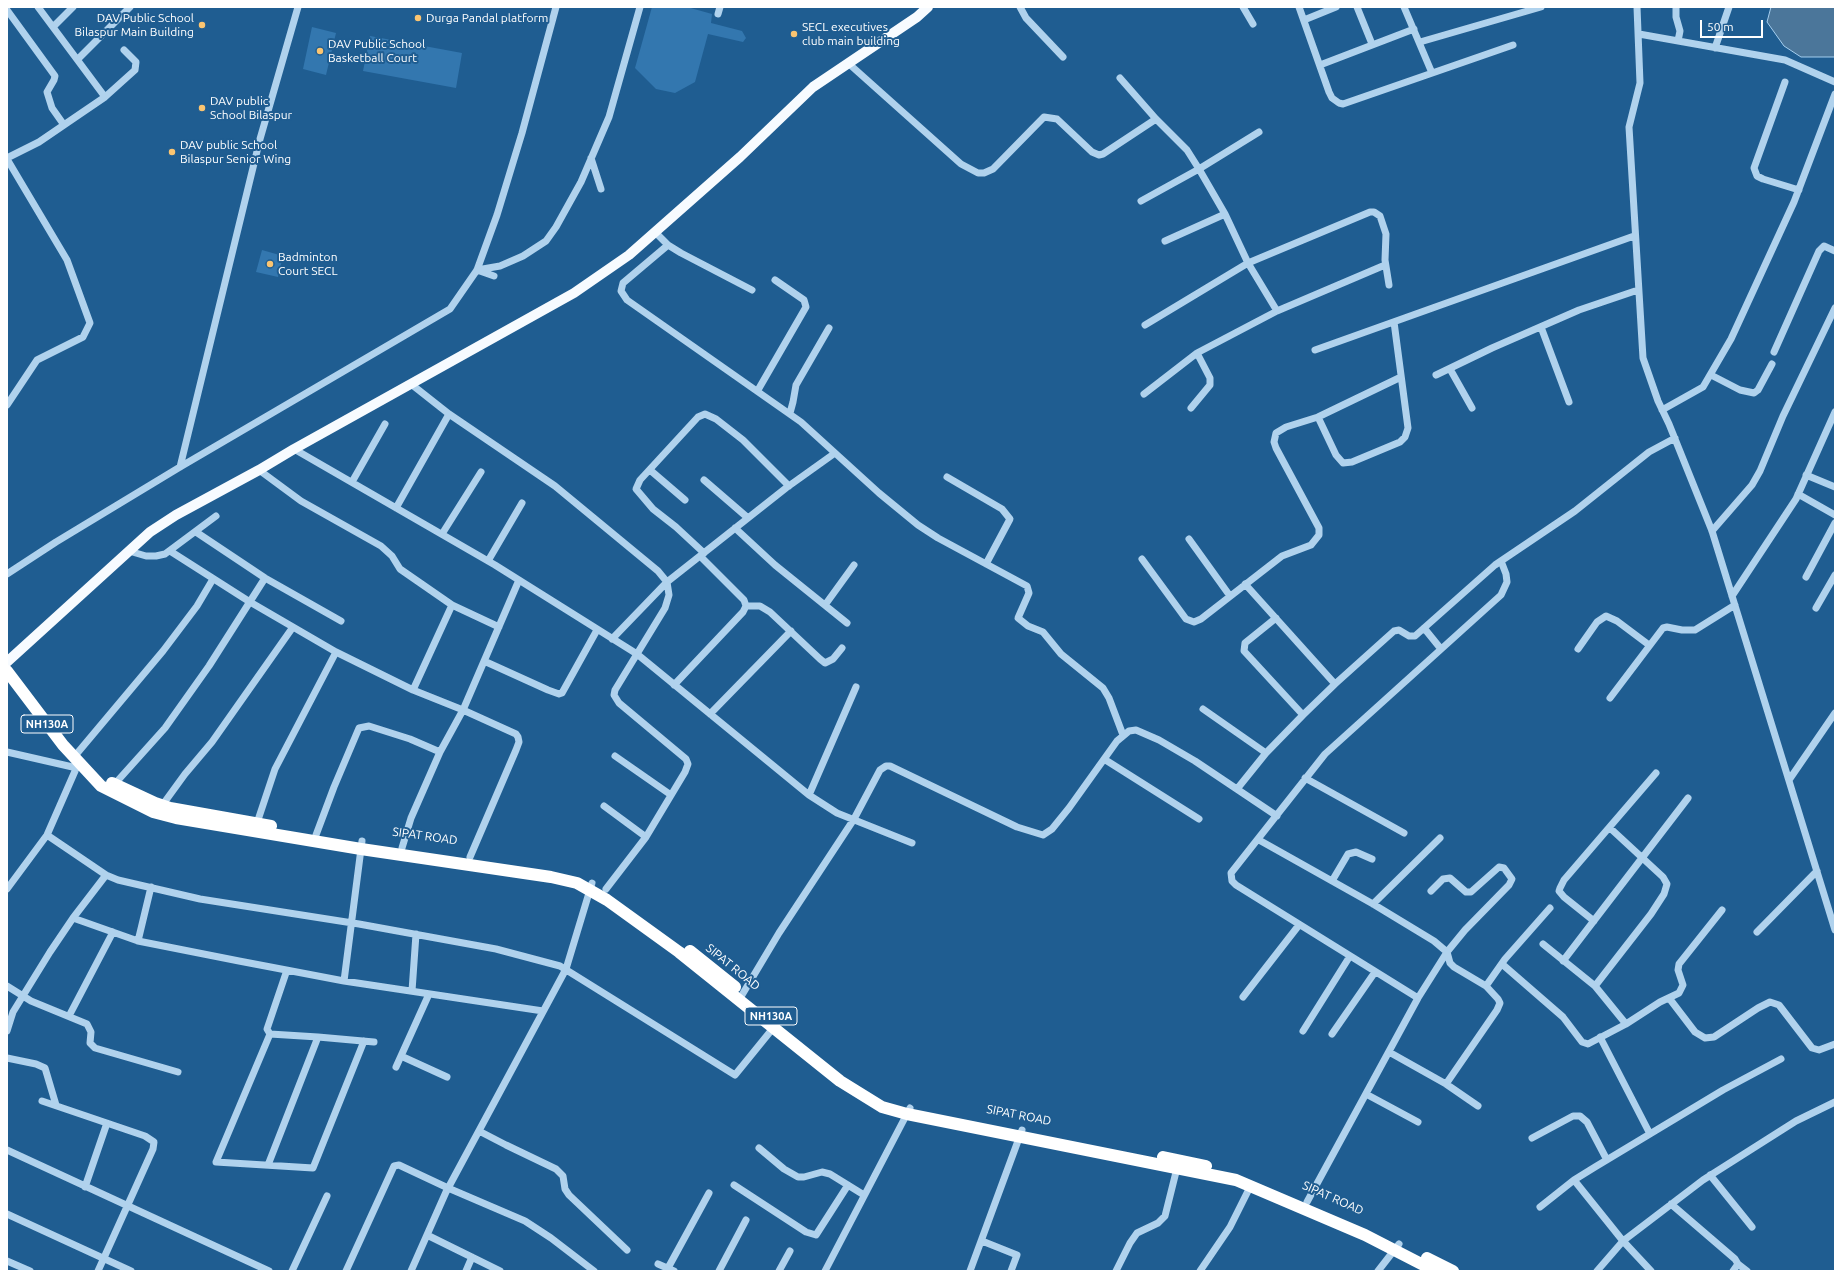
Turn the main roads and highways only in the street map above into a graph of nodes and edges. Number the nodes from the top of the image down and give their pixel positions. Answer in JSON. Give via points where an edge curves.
{"nodes":[{"id":1,"x":928,"y":7,"type":"edge"},
{"id":2,"x":7,"y":662,"type":"edge"},
{"id":3,"x":7,"y":671,"type":"edge"},
{"id":4,"x":160,"y":810,"type":"junction"},
{"id":5,"x":361,"y":845,"type":"junction"},
{"id":6,"x":591,"y":886,"type":"junction"},
{"id":7,"x":741,"y":996,"type":"junction"},
{"id":8,"x":908,"y":1111,"type":"junction"},
{"id":9,"x":1021,"y":1134,"type":"junction"},
{"id":10,"x":1397,"y":1247,"type":"junction"},
{"id":11,"x":1435,"y":1271,"type":"edge"},
{"id":12,"x":1453,"y":1271,"type":"edge"}],
"edges":[{"from":1,"to":2,"type":"main road","via":[[813,87],[740,157],[629,255],[574,293],[176,515],[150,532]]},
{"from":3,"to":4,"type":"highway","name":"SIPAT ROAD","number":"NH130A","via":[[77,762],[112,788]]},
{"from":4,"to":5,"type":"highway","name":"SIPAT ROAD","number":"NH130A","via":[[257,823]]},
{"from":4,"to":5,"type":"highway","name":"SIPAT ROAD","number":"NH130A","via":[[176,818]]},
{"from":5,"to":6,"type":"highway","name":"SIPAT ROAD","number":"NH130A","via":[[551,876]]},
{"from":5,"to":6,"type":"highway","name":"SIPAT ROAD","number":"NH130A","via":[[470,857],[557,871],[577,876]]},
{"from":6,"to":7,"type":"highway","name":"SIPAT ROAD","number":"NH130A"},
{"from":6,"to":7,"type":"highway","name":"SIPAT ROAD","number":"NH130A","via":[[606,889],[712,967]]},
{"from":7,"to":8,"type":"highway","name":"SIPAT ROAD","number":"NH130A","via":[[855,1083]]},
{"from":7,"to":8,"type":"highway","name":"SIPAT ROAD","number":"NH130A","via":[[774,1027],[840,1081],[882,1107]]},
{"from":8,"to":9,"type":"highway","name":"SIPAT ROAD","number":"NH130A"},
{"from":9,"to":10,"type":"highway","name":"SIPAT ROAD","number":"NH130A","via":[[1236,1180]]},
{"from":9,"to":10,"type":"highway","name":"SIPAT ROAD","number":"NH130A","via":[[1185,1160],[1262,1182]]},
{"from":10,"to":11,"type":"highway","name":"SIPAT ROAD","number":"NH130A"},
{"from":10,"to":12,"type":"highway","name":"SIPAT ROAD","number":"NH130A"}]}
